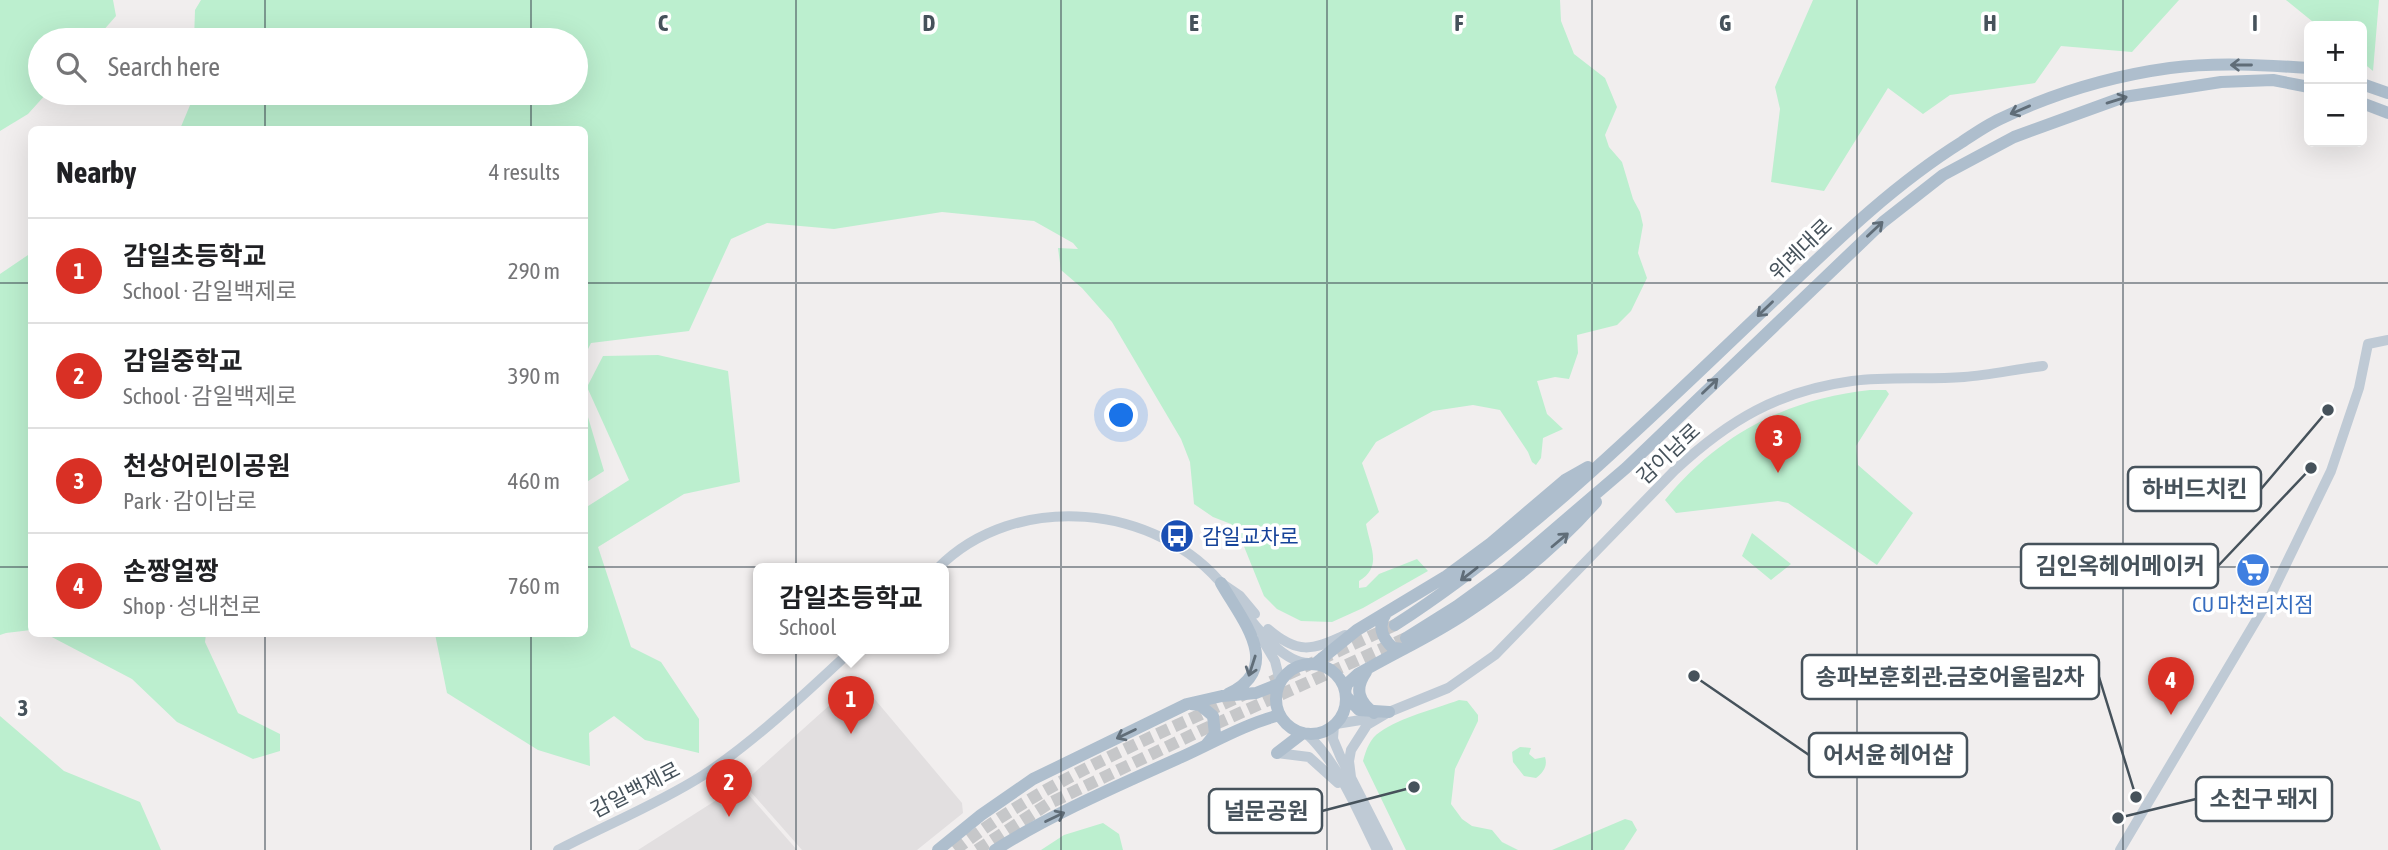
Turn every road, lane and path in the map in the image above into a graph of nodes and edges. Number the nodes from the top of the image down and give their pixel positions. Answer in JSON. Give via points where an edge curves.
{"nodes":[{"id":1,"x":2304,"y":68,"type":"edge"},
{"id":2,"x":2304,"y":86,"type":"edge"},
{"id":3,"x":2367,"y":86,"type":"edge"},
{"id":4,"x":2388,"y":93,"type":"edge"},
{"id":5,"x":2367,"y":105,"type":"edge"},
{"id":6,"x":2388,"y":113,"type":"edge"},
{"id":7,"x":2388,"y":340,"type":"edge"},
{"id":8,"x":2043,"y":366,"type":"dead end"},
{"id":9,"x":1616,"y":452,"type":"junction"},
{"id":10,"x":943,"y":563,"type":"edge"},
{"id":11,"x":1221,"y":583,"type":"junction"},
{"id":12,"x":1386,"y":613,"type":"junction"},
{"id":13,"x":1395,"y":625,"type":"tunnel mouth"},
{"id":14,"x":1357,"y":630,"type":"junction"},
{"id":15,"x":1261,"y":633,"type":"junction"},
{"id":16,"x":1405,"y":644,"type":"junction"},
{"id":17,"x":847,"y":654,"type":"edge"},
{"id":18,"x":1380,"y":662,"type":"junction"},
{"id":19,"x":1312,"y":664,"type":"junction"},
{"id":20,"x":1280,"y":682,"type":"junction"},
{"id":21,"x":1345,"y":693,"type":"junction"},
{"id":22,"x":1222,"y":696,"type":"junction"},
{"id":23,"x":1187,"y":704,"type":"junction"},
{"id":24,"x":1389,"y":712,"type":"joint"},
{"id":25,"x":1280,"y":715,"type":"junction"},
{"id":26,"x":1375,"y":715,"type":"junction"},
{"id":27,"x":1335,"y":724,"type":"junction"},
{"id":28,"x":1304,"y":733,"type":"junction"},
{"id":29,"x":1205,"y":746,"type":"junction"},
{"id":30,"x":1278,"y":753,"type":"joint"},
{"id":31,"x":1351,"y":777,"type":"junction"},
{"id":32,"x":1351,"y":798,"type":"junction"},
{"id":33,"x":558,"y":850,"type":"edge"},
{"id":34,"x":938,"y":850,"type":"edge"},
{"id":35,"x":995,"y":850,"type":"edge"},
{"id":36,"x":1377,"y":850,"type":"edge"},
{"id":37,"x":1388,"y":850,"type":"edge"},
{"id":38,"x":2120,"y":850,"type":"edge"}],
"edges":[{"from":1,"to":9,"type":"main road","name":"위례대로","one_way":true,"via":[[2242,64],[2171,68],[2103,82],[1998,120],[1934,160],[1871,208]]},
{"from":16,"to":2,"type":"main road","name":"위례대로","one_way":true,"via":[[1466,613],[1549,550],[1626,467],[1883,222],[1944,175],[2014,137],[2124,97],[2221,82],[2273,80]]},
{"from":3,"to":4,"type":"main road"},
{"from":5,"to":6,"type":"main road"},
{"from":7,"to":38,"type":"main road","via":[[2368,344],[2331,471],[2275,587]]},
{"from":8,"to":24,"type":"main road","name":"감이남로","via":[[1966,377],[1852,381],[1784,397],[1741,417],[1675,470],[1495,655],[1448,688]]},
{"from":9,"to":12,"type":"main road","via":[[1565,480],[1491,543]]},
{"from":9,"to":13,"type":"main road","name":"위례대로","one_way":true,"via":[[1491,558]]},
{"from":10,"to":11,"type":"main road","via":[[994,530],[1046,516],[1087,517],[1156,535],[1178,546]]},
{"from":11,"to":14,"type":"main road","via":[[1289,643],[1314,648]]},
{"from":11,"to":15,"type":"main road"},
{"from":11,"to":22,"type":"main road","one_way":true,"via":[[1255,641],[1257,660],[1245,683]]},
{"from":12,"to":14,"type":"main road"},
{"from":12,"to":16,"type":"main road","via":[[1382,634],[1393,648]]},
{"from":14,"to":19,"type":"main road"},
{"from":15,"to":19,"type":"main road","via":[[1294,661]]},
{"from":15,"to":20,"type":"main road","via":[[1280,672]]},
{"from":16,"to":18,"type":"main road","name":"위례대로"},
{"from":17,"to":33,"type":"main road","name":"감일백제로","via":[[703,775]]},
{"from":18,"to":21,"type":"main road","name":"위례대로","via":[[1352,679]]},
{"from":18,"to":26,"type":"main road","via":[[1366,672],[1358,688],[1364,705]]},
{"from":19,"to":20,"type":"main road","via":[[1292,669]]},
{"from":19,"to":21,"type":"main road","via":[[1336,674]]},
{"from":20,"to":22,"type":"main road","via":[[1256,693]]},
{"from":20,"to":25,"type":"main road","via":[[1276,702]]},
{"from":21,"to":26,"type":"main road","via":[[1359,710]]},
{"from":21,"to":27,"type":"main road","via":[[1345,709]]},
{"from":22,"to":23,"type":"main road"},
{"from":23,"to":29,"type":"main road","via":[[1200,705],[1213,716],[1215,734]]},
{"from":23,"to":34,"type":"main road","one_way":true,"via":[[1032,779]]},
{"from":24,"to":26,"type":"main road"},
{"from":25,"to":28,"type":"main road"},
{"from":25,"to":29,"type":"main road"},
{"from":26,"to":27,"type":"main road"},
{"from":26,"to":31,"type":"main road","via":[[1355,741],[1349,761]]},
{"from":27,"to":28,"type":"main road","via":[[1321,732]]},
{"from":27,"to":31,"type":"main road","via":[[1335,744]]},
{"from":28,"to":30,"type":"main road"},
{"from":28,"to":32,"type":"main road","via":[[1324,752]]},
{"from":35,"to":29,"type":"main road","one_way":true,"via":[[1041,823]]},
{"from":30,"to":32,"type":"main road","via":[[1309,757]]},
{"from":31,"to":37,"type":"main road"},
{"from":32,"to":36,"type":"main road"}]}
